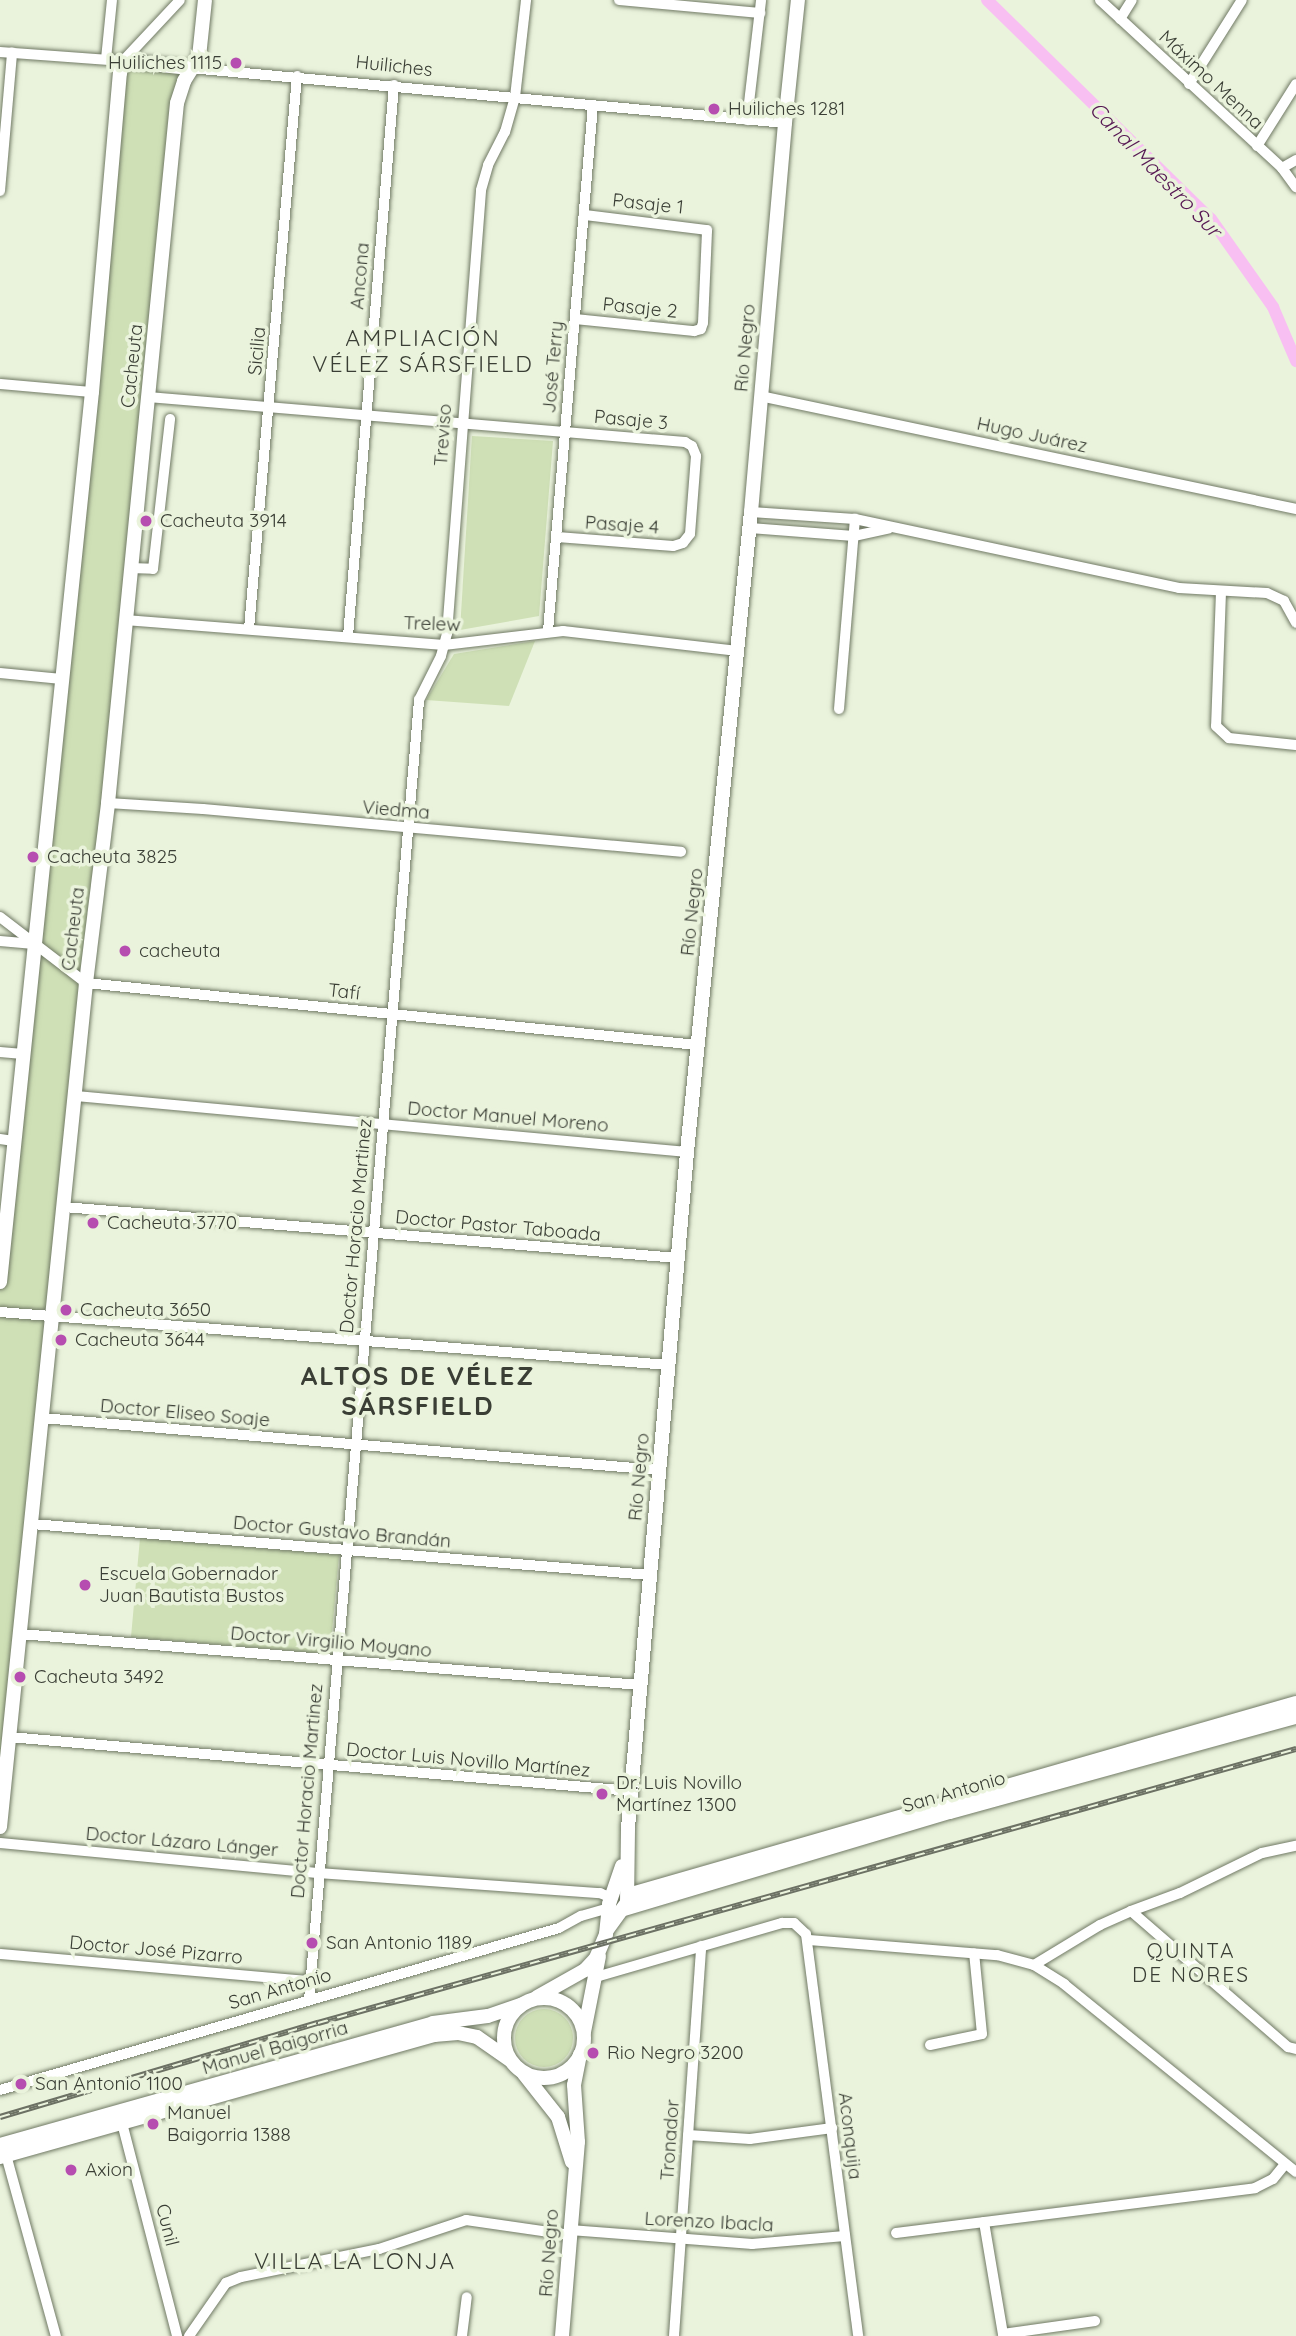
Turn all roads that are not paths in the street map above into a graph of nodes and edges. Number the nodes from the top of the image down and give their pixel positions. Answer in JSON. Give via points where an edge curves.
{"nodes":[{"id":1,"x":112,"y":0,"type":"edge"},
{"id":2,"x":180,"y":0,"type":"edge"},
{"id":3,"x":205,"y":0,"type":"edge"},
{"id":4,"x":526,"y":0,"type":"edge"},
{"id":5,"x":619,"y":0,"type":"edge"},
{"id":6,"x":761,"y":0,"type":"edge"},
{"id":7,"x":798,"y":0,"type":"edge"},
{"id":8,"x":1100,"y":0,"type":"edge"},
{"id":9,"x":1132,"y":0,"type":"edge"},
{"id":10,"x":1242,"y":0,"type":"edge"},
{"id":11,"x":760,"y":13,"type":"junction"},
{"id":12,"x":1120,"y":19,"type":"junction"},
{"id":13,"x":0,"y":52,"type":"edge"},
{"id":14,"x":12,"y":53,"type":"junction"},
{"id":15,"x":106,"y":59,"type":"junction"},
{"id":16,"x":123,"y":61,"type":"junction"},
{"id":17,"x":190,"y":68,"type":"junction"},
{"id":18,"x":297,"y":76,"type":"junction"},
{"id":19,"x":1189,"y":84,"type":"junction"},
{"id":20,"x":1296,"y":84,"type":"edge"},
{"id":21,"x":394,"y":85,"type":"junction"},
{"id":22,"x":515,"y":97,"type":"junction"},
{"id":23,"x":593,"y":105,"type":"junction"},
{"id":24,"x":747,"y":120,"type":"junction"},
{"id":25,"x":785,"y":124,"type":"junction"},
{"id":26,"x":1257,"y":146,"type":"junction"},
{"id":27,"x":1296,"y":160,"type":"edge"},
{"id":28,"x":1282,"y":168,"type":"junction"},
{"id":29,"x":1296,"y":187,"type":"edge"},
{"id":30,"x":0,"y":191,"type":"edge"},
{"id":31,"x":583,"y":215,"type":"junction"},
{"id":32,"x":575,"y":319,"type":"junction"},
{"id":33,"x":701,"y":329,"type":"joint"},
{"id":34,"x":0,"y":384,"type":"edge"},
{"id":35,"x":92,"y":392,"type":"junction"},
{"id":36,"x":761,"y":396,"type":"junction"},
{"id":37,"x":148,"y":397,"type":"junction"},
{"id":38,"x":270,"y":407,"type":"junction"},
{"id":39,"x":366,"y":415,"type":"junction"},
{"id":40,"x":170,"y":419,"type":"dead end"},
{"id":41,"x":461,"y":423,"type":"junction"},
{"id":42,"x":565,"y":432,"type":"junction"},
{"id":43,"x":1296,"y":509,"type":"edge"},
{"id":44,"x":751,"y":512,"type":"junction"},
{"id":45,"x":855,"y":519,"type":"junction"},
{"id":46,"x":750,"y":528,"type":"junction"},
{"id":47,"x":892,"y":528,"type":"junction"},
{"id":48,"x":854,"y":536,"type":"junction"},
{"id":49,"x":558,"y":537,"type":"junction"},
{"id":50,"x":683,"y":543,"type":"joint"},
{"id":51,"x":130,"y":568,"type":"junction"},
{"id":52,"x":1221,"y":592,"type":"junction"},
{"id":53,"x":125,"y":620,"type":"junction"},
{"id":54,"x":1296,"y":623,"type":"edge"},
{"id":55,"x":249,"y":629,"type":"junction"},
{"id":56,"x":548,"y":631,"type":"junction"},
{"id":57,"x":348,"y":636,"type":"junction"},
{"id":58,"x":444,"y":645,"type":"junction"},
{"id":59,"x":737,"y":651,"type":"junction"},
{"id":60,"x":0,"y":673,"type":"edge"},
{"id":61,"x":62,"y":679,"type":"junction"},
{"id":62,"x":839,"y":709,"type":"dead end"},
{"id":63,"x":1296,"y":745,"type":"edge"},
{"id":64,"x":410,"y":789,"type":"joint"},
{"id":65,"x":108,"y":803,"type":"junction"},
{"id":66,"x":407,"y":829,"type":"junction"},
{"id":67,"x":681,"y":852,"type":"dead end"},
{"id":68,"x":0,"y":917,"type":"edge"},
{"id":69,"x":0,"y":941,"type":"edge"},
{"id":70,"x":35,"y":944,"type":"junction"},
{"id":71,"x":86,"y":983,"type":"junction"},
{"id":72,"x":392,"y":1014,"type":"junction"},
{"id":73,"x":698,"y":1045,"type":"junction"},
{"id":74,"x":0,"y":1052,"type":"edge"},
{"id":75,"x":23,"y":1054,"type":"junction"},
{"id":76,"x":76,"y":1096,"type":"junction"},
{"id":77,"x":383,"y":1123,"type":"junction"},
{"id":78,"x":7,"y":1140,"type":"edge"},
{"id":79,"x":687,"y":1152,"type":"junction"},
{"id":80,"x":64,"y":1207,"type":"junction"},
{"id":81,"x":373,"y":1233,"type":"junction"},
{"id":82,"x":678,"y":1258,"type":"junction"},
{"id":83,"x":0,"y":1282,"type":"edge"},
{"id":84,"x":0,"y":1312,"type":"edge"},
{"id":85,"x":53,"y":1316,"type":"junction"},
{"id":86,"x":364,"y":1339,"type":"junction"},
{"id":87,"x":669,"y":1365,"type":"junction"},
{"id":88,"x":42,"y":1418,"type":"junction"},
{"id":89,"x":355,"y":1444,"type":"junction"},
{"id":90,"x":659,"y":1470,"type":"junction"},
{"id":91,"x":32,"y":1524,"type":"junction"},
{"id":92,"x":346,"y":1550,"type":"junction"},
{"id":93,"x":650,"y":1574,"type":"junction"},
{"id":94,"x":20,"y":1634,"type":"junction"},
{"id":95,"x":336,"y":1661,"type":"junction"},
{"id":96,"x":640,"y":1685,"type":"junction"},
{"id":97,"x":1296,"y":1703,"type":"edge"},
{"id":98,"x":1296,"y":1717,"type":"edge"},
{"id":99,"x":9,"y":1737,"type":"junction"},
{"id":100,"x":327,"y":1767,"type":"junction"},
{"id":101,"x":631,"y":1791,"type":"junction"},
{"id":102,"x":0,"y":1827,"type":"edge"},
{"id":103,"x":0,"y":1843,"type":"edge"},
{"id":104,"x":1296,"y":1846,"type":"edge"},
{"id":105,"x":318,"y":1873,"type":"junction"},
{"id":106,"x":617,"y":1901,"type":"junction"},
{"id":107,"x":1131,"y":1911,"type":"junction"},
{"id":108,"x":809,"y":1940,"type":"junction"},
{"id":109,"x":701,"y":1946,"type":"junction"},
{"id":110,"x":600,"y":1950,"type":"junction"},
{"id":111,"x":974,"y":1953,"type":"junction"},
{"id":112,"x":0,"y":1954,"type":"edge"},
{"id":113,"x":1034,"y":1965,"type":"junction"},
{"id":114,"x":596,"y":1977,"type":"junction"},
{"id":115,"x":308,"y":1982,"type":"junction"},
{"id":116,"x":309,"y":2000,"type":"junction"},
{"id":117,"x":527,"y":2002,"type":"junction"},
{"id":118,"x":584,"y":2034,"type":"junction"},
{"id":119,"x":930,"y":2045,"type":"dead end"},
{"id":120,"x":1296,"y":2049,"type":"edge"},
{"id":121,"x":580,"y":2055,"type":"junction"},
{"id":122,"x":509,"y":2059,"type":"junction"},
{"id":123,"x":523,"y":2073,"type":"junction"},
{"id":124,"x":0,"y":2090,"type":"edge"},
{"id":125,"x":122,"y":2123,"type":"junction"},
{"id":126,"x":831,"y":2128,"type":"junction"},
{"id":127,"x":688,"y":2135,"type":"junction"},
{"id":128,"x":2,"y":2152,"type":"edge"},
{"id":129,"x":1285,"y":2164,"type":"junction"},
{"id":130,"x":574,"y":2172,"type":"junction"},
{"id":131,"x":1296,"y":2172,"type":"edge"},
{"id":132,"x":984,"y":2222,"type":"junction"},
{"id":133,"x":570,"y":2232,"type":"junction"},
{"id":134,"x":896,"y":2234,"type":"dead end"},
{"id":135,"x":845,"y":2236,"type":"junction"},
{"id":136,"x":681,"y":2240,"type":"junction"},
{"id":137,"x":467,"y":2297,"type":"dead end"},
{"id":138,"x":1096,"y":2321,"type":"dead end"},
{"id":139,"x":56,"y":2336,"type":"edge"},
{"id":140,"x":177,"y":2336,"type":"edge"},
{"id":141,"x":189,"y":2336,"type":"edge"},
{"id":142,"x":462,"y":2336,"type":"edge"},
{"id":143,"x":562,"y":2336,"type":"edge"},
{"id":144,"x":674,"y":2336,"type":"edge"},
{"id":145,"x":858,"y":2336,"type":"edge"}],
"edges":[{"from":1,"to":15,"type":"street"},
{"from":2,"to":16,"type":"street"},
{"from":3,"to":17,"type":"street","name":"Cacheuta","via":[[199,57]]},
{"from":4,"to":22,"type":"street","name":"Treviso"},
{"from":5,"to":11,"type":"street"},
{"from":6,"to":11,"type":"street"},
{"from":7,"to":25,"type":"street","name":"Río Negro"},
{"from":8,"to":12,"type":"street","name":"Máximo Menna"},
{"from":9,"to":12,"type":"street"},
{"from":10,"to":19,"type":"street"},
{"from":11,"to":24,"type":"street"},
{"from":12,"to":19,"type":"street","name":"Máximo Menna"},
{"from":13,"to":14,"type":"street","name":"Huiliches"},
{"from":14,"to":15,"type":"street","name":"Huiliches"},
{"from":14,"to":30,"type":"street"},
{"from":15,"to":16,"type":"street","name":"Huiliches"},
{"from":16,"to":17,"type":"street","name":"Huiliches"},
{"from":16,"to":35,"type":"street","name":"Cacheuta"},
{"from":17,"to":18,"type":"street","name":"Huiliches"},
{"from":17,"to":37,"type":"street","name":"Cacheuta","via":[[177,103]]},
{"from":18,"to":21,"type":"street","name":"Huiliches"},
{"from":18,"to":38,"type":"street","name":"Sicilia"},
{"from":19,"to":26,"type":"street","name":"Máximo Menna"},
{"from":20,"to":26,"type":"street"},
{"from":21,"to":22,"type":"street","name":"Huiliches"},
{"from":21,"to":39,"type":"street","name":"Ancona"},
{"from":22,"to":23,"type":"street","name":"Huiliches"},
{"from":22,"to":41,"type":"street","name":"Treviso","via":[[481,190]]},
{"from":23,"to":24,"type":"street","name":"Huiliches"},
{"from":23,"to":31,"type":"street","name":"José Terry"},
{"from":24,"to":25,"type":"street","name":"Huiliches"},
{"from":25,"to":36,"type":"street","name":"Río Negro"},
{"from":26,"to":28,"type":"street","name":"Máximo Menna"},
{"from":27,"to":28,"type":"street"},
{"from":28,"to":29,"type":"street","name":"Máximo Menna"},
{"from":31,"to":32,"type":"street","name":"José Terry"},
{"from":31,"to":33,"type":"street","name":"Pasaje 1","via":[[707,230]]},
{"from":32,"to":33,"type":"street","name":"Pasaje 2"},
{"from":32,"to":42,"type":"street","name":"José Terry"},
{"from":34,"to":35,"type":"street"},
{"from":35,"to":61,"type":"street","name":"Cacheuta"},
{"from":36,"to":43,"type":"street","name":"Hugo Juárez"},
{"from":36,"to":44,"type":"street","name":"Río Negro"},
{"from":37,"to":38,"type":"street","name":"Pasaje 3"},
{"from":37,"to":51,"type":"street","name":"Cacheuta"},
{"from":38,"to":39,"type":"street","name":"Pasaje 3"},
{"from":38,"to":55,"type":"street","name":"Sicilia"},
{"from":39,"to":41,"type":"street","name":"Pasaje 3"},
{"from":39,"to":57,"type":"street","name":"Ancona"},
{"from":40,"to":51,"type":"street","via":[[153,569]]},
{"from":41,"to":42,"type":"street","name":"Pasaje 3"},
{"from":41,"to":58,"type":"street","name":"Treviso"},
{"from":42,"to":49,"type":"street","name":"José Terry"},
{"from":42,"to":50,"type":"street","name":"Pasaje 3","via":[[692,446],[696,456],[690,534]]},
{"from":44,"to":45,"type":"street"},
{"from":44,"to":46,"type":"street","name":"Río Negro"},
{"from":45,"to":47,"type":"street"},
{"from":45,"to":48,"type":"street"},
{"from":46,"to":48,"type":"street"},
{"from":46,"to":59,"type":"street","name":"Río Negro"},
{"from":47,"to":48,"type":"street"},
{"from":47,"to":52,"type":"street"},
{"from":48,"to":62,"type":"street"},
{"from":49,"to":50,"type":"street","name":"Pasaje 4"},
{"from":49,"to":56,"type":"street","name":"José Terry"},
{"from":51,"to":53,"type":"street","name":"Cacheuta"},
{"from":52,"to":54,"type":"street","via":[[1277,596]]},
{"from":52,"to":63,"type":"street","via":[[1216,726],[1229,738]]},
{"from":53,"to":55,"type":"street","name":"Trelew"},
{"from":53,"to":65,"type":"street","name":"Cacheuta"},
{"from":55,"to":57,"type":"street","name":"Trelew"},
{"from":56,"to":58,"type":"street","name":"Trelew"},
{"from":56,"to":59,"type":"street","name":"Trelew"},
{"from":57,"to":58,"type":"street","name":"Trelew"},
{"from":58,"to":64,"type":"street","name":"Treviso","via":[[419,700]]},
{"from":59,"to":73,"type":"street","name":"Río Negro"},
{"from":60,"to":61,"type":"street"},
{"from":61,"to":70,"type":"street","name":"Cacheuta"},
{"from":64,"to":66,"type":"street","name":"Doctor Horacio Martinez"},
{"from":65,"to":66,"type":"street","name":"Viedma"},
{"from":65,"to":71,"type":"street","name":"Cacheuta"},
{"from":66,"to":67,"type":"street","name":"Viedma"},
{"from":66,"to":72,"type":"street","name":"Doctor Horacio Martinez"},
{"from":68,"to":70,"type":"street"},
{"from":69,"to":70,"type":"street"},
{"from":70,"to":71,"type":"street"},
{"from":70,"to":75,"type":"street","name":"Cacheuta"},
{"from":71,"to":72,"type":"street","name":"Tafí"},
{"from":71,"to":76,"type":"street","name":"Cacheuta"},
{"from":72,"to":73,"type":"street","name":"Tafí"},
{"from":72,"to":77,"type":"street","name":"Doctor Horacio Martinez"},
{"from":73,"to":79,"type":"street","name":"Río Negro"},
{"from":74,"to":75,"type":"street"},
{"from":75,"to":78,"type":"street","name":"Cacheuta"},
{"from":76,"to":77,"type":"street","name":"Doctor Manuel Moreno"},
{"from":76,"to":80,"type":"street","name":"Cacheuta"},
{"from":77,"to":79,"type":"street","name":"Doctor Manuel Moreno"},
{"from":77,"to":81,"type":"street","name":"Doctor Horacio Martinez"},
{"from":78,"to":83,"type":"street","name":"Cacheuta"},
{"from":79,"to":82,"type":"street","name":"Río Negro"},
{"from":80,"to":81,"type":"street","name":"Doctor Pastor Taboada"},
{"from":80,"to":85,"type":"street","name":"Cacheuta"},
{"from":81,"to":82,"type":"street","name":"Doctor Pastor Taboada"},
{"from":81,"to":86,"type":"street","name":"Doctor Horacio Martinez"},
{"from":82,"to":87,"type":"street","name":"Río Negro"},
{"from":84,"to":85,"type":"street"},
{"from":85,"to":86,"type":"street"},
{"from":85,"to":88,"type":"street","name":"Cacheuta"},
{"from":86,"to":87,"type":"street"},
{"from":86,"to":89,"type":"street","name":"Doctor Horacio Martinez"},
{"from":87,"to":90,"type":"street","name":"Río Negro"},
{"from":88,"to":89,"type":"street","name":"Doctor Eliseo Soaje"},
{"from":88,"to":91,"type":"street","name":"Cacheuta"},
{"from":89,"to":90,"type":"street","name":"Doctor Eliseo Soaje"},
{"from":89,"to":92,"type":"street","name":"Doctor Horacio Martinez"},
{"from":90,"to":93,"type":"street","name":"Río Negro"},
{"from":91,"to":92,"type":"street","name":"Doctor Gustavo Brandán"},
{"from":91,"to":94,"type":"street","name":"Cacheuta"},
{"from":92,"to":93,"type":"street","name":"Doctor Gustavo Brandán"},
{"from":92,"to":95,"type":"street","name":"Doctor Horacio Martinez"},
{"from":93,"to":96,"type":"street","name":"Río Negro"},
{"from":94,"to":95,"type":"street","name":"Doctor Virgilio Moyano"},
{"from":94,"to":99,"type":"street","name":"Cacheuta"},
{"from":95,"to":96,"type":"street","name":"Doctor Virgilio Moyano"},
{"from":95,"to":100,"type":"street","name":"Doctor Horacio Martinez"},
{"from":96,"to":101,"type":"street","name":"Río Negro"},
{"from":97,"to":106,"type":"street","name":"San Antonio"},
{"from":98,"to":106,"type":"street","name":"San Antonio"},
{"from":99,"to":100,"type":"street","name":"Doctor Luis Novillo Martínez"},
{"from":99,"to":102,"type":"street","name":"Cacheuta"},
{"from":100,"to":101,"type":"street","name":"Doctor Luis Novillo Martínez"},
{"from":100,"to":105,"type":"street","name":"Doctor Horacio Martinez"},
{"from":101,"to":106,"type":"street","name":"Río Negro"},
{"from":103,"to":105,"type":"street","name":"Doctor Lázaro Lánger"},
{"from":104,"to":107,"type":"street","via":[[1262,1853]]},
{"from":105,"to":106,"type":"street","name":"Doctor Lázaro Lánger","via":[[600,1893]]},
{"from":105,"to":115,"type":"street","name":"Doctor Horacio Martinez"},
{"from":106,"to":110,"type":"street","name":"Río Negro"},
{"from":106,"to":116,"type":"street","name":"San Antonio","via":[[559,1928]]},
{"from":107,"to":113,"type":"street"},
{"from":107,"to":120,"type":"street","via":[[1288,2047]]},
{"from":108,"to":109,"type":"street","via":[[789,1921]]},
{"from":108,"to":111,"type":"street"},
{"from":108,"to":126,"type":"street","name":"Aconquija"},
{"from":109,"to":114,"type":"street"},
{"from":109,"to":127,"type":"street","name":"Tronador"},
{"from":110,"to":114,"type":"street","name":"Río Negro"},
{"from":110,"to":117,"type":"street","name":"Río Negro","via":[[585,1970]]},
{"from":111,"to":113,"type":"street"},
{"from":111,"to":119,"type":"street","via":[[982,2034]]},
{"from":112,"to":115,"type":"street","name":"Doctor José Pizarro"},
{"from":113,"to":129,"type":"street","via":[[1064,1984]]},
{"from":114,"to":118,"type":"street","name":"Río Negro"},
{"from":115,"to":116,"type":"street","name":"Doctor Horacio Martinez"},
{"from":116,"to":124,"type":"street","name":"San Antonio"},
{"from":117,"to":118,"type":"street","via":[[556,2000],[566,2005],[581,2022]]},
{"from":117,"to":122,"type":"street","via":[[506,2025],[503,2042]]},
{"from":117,"to":128,"type":"street","name":"Manuel Baigorria","via":[[488,2015],[433,2023]]},
{"from":118,"to":121,"type":"street"},
{"from":121,"to":123,"type":"street","via":[[556,2076],[539,2078]]},
{"from":121,"to":130,"type":"street","name":"Río Negro","via":[[573,2085],[578,2136]]},
{"from":122,"to":123,"type":"street"},
{"from":122,"to":125,"type":"street","name":"Manuel Baigorria","via":[[477,2037],[434,2035]]},
{"from":123,"to":130,"type":"street","name":"Río Negro","via":[[558,2117]]},
{"from":125,"to":128,"type":"street","name":"Manuel Baigorria"},
{"from":125,"to":140,"type":"street","name":"Cunil"},
{"from":126,"to":127,"type":"street","via":[[750,2139]]},
{"from":126,"to":135,"type":"street","name":"Aconquija"},
{"from":127,"to":136,"type":"street","name":"Tronador"},
{"from":128,"to":139,"type":"street"},
{"from":129,"to":131,"type":"street"},
{"from":129,"to":132,"type":"street","via":[[1273,2179],[1255,2188]]},
{"from":130,"to":133,"type":"street","name":"Río Negro"},
{"from":132,"to":134,"type":"street"},
{"from":132,"to":138,"type":"street","via":[[1003,2334]]},
{"from":133,"to":136,"type":"street","name":"Lorenzo Ibacla"},
{"from":133,"to":141,"type":"street","name":"Lorenzo Ibacla","via":[[466,2220],[379,2249],[241,2277],[226,2283]]},
{"from":133,"to":143,"type":"street","name":"Río Negro"},
{"from":135,"to":136,"type":"street","name":"Lorenzo Ibacla","via":[[771,2244]]},
{"from":135,"to":145,"type":"street","name":"Aconquija"},
{"from":136,"to":144,"type":"street","name":"Tronador"},
{"from":137,"to":142,"type":"street"}]}
